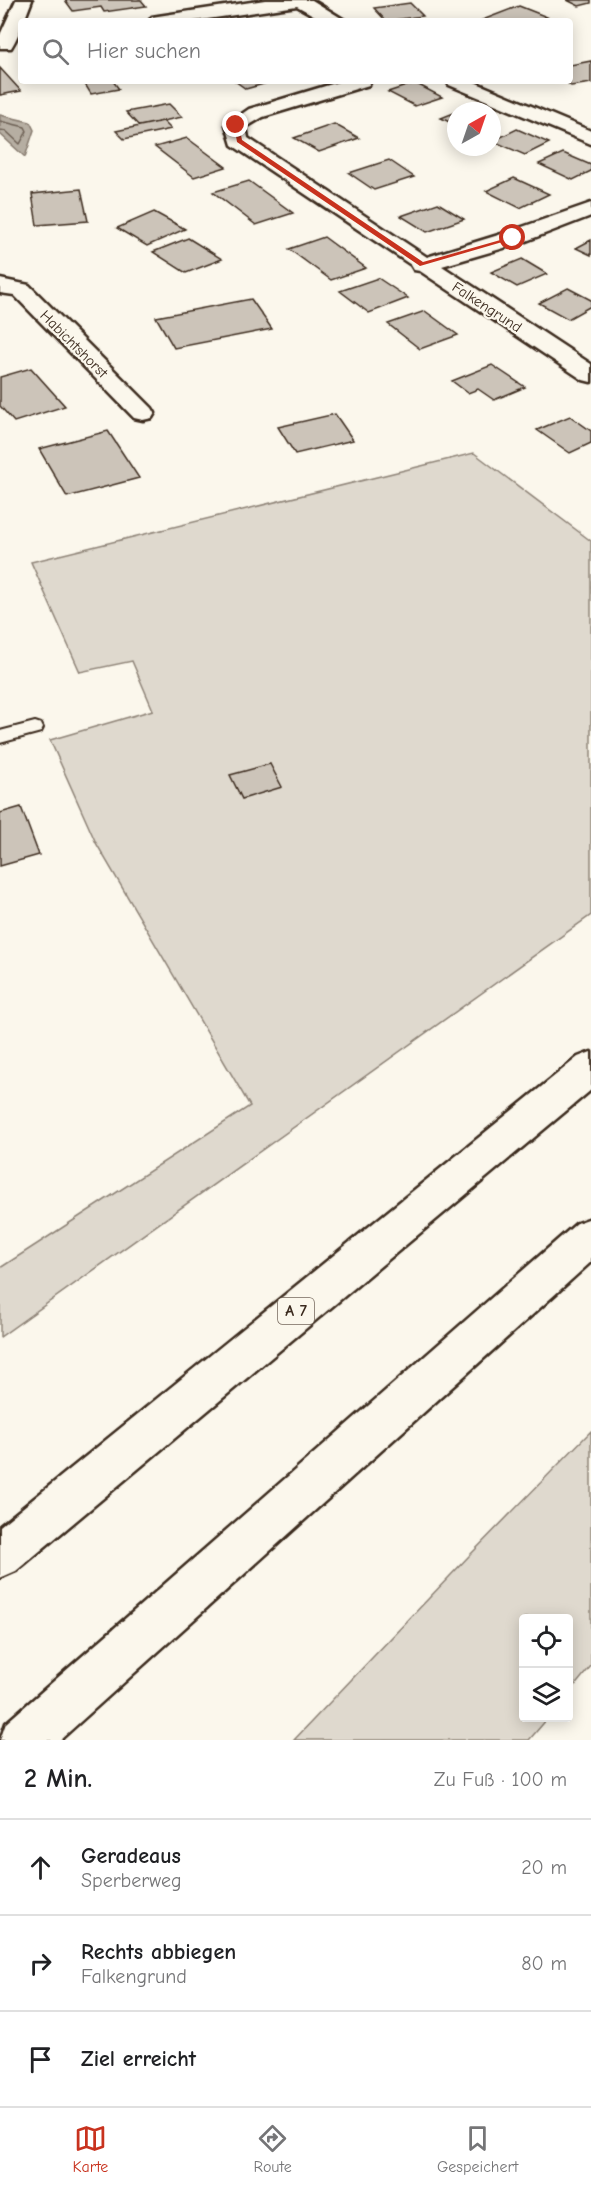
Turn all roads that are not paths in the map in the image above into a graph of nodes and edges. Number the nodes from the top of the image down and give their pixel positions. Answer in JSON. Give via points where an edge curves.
{"nodes":[{"id":1,"x":24,"y":0,"type":"edge"},
{"id":2,"x":300,"y":0,"type":"edge"},
{"id":3,"x":178,"y":18,"type":"edge"},
{"id":4,"x":333,"y":18,"type":"edge"},
{"id":5,"x":9,"y":43,"type":"edge"},
{"id":6,"x":352,"y":84,"type":"edge"},
{"id":7,"x":463,"y":84,"type":"edge"},
{"id":8,"x":591,"y":138,"type":"edge"},
{"id":9,"x":591,"y":209,"type":"edge"},
{"id":10,"x":422,"y":265,"type":"junction"},
{"id":11,"x":0,"y":286,"type":"edge"},
{"id":12,"x":591,"y":375,"type":"edge"},
{"id":13,"x":143,"y":413,"type":"dead end"},
{"id":14,"x":35,"y":728,"type":"dead end"},
{"id":15,"x":0,"y":737,"type":"edge"},
{"id":16,"x":591,"y":1068,"type":"edge"},
{"id":17,"x":591,"y":1236,"type":"edge"},
{"id":18,"x":0,"y":1555,"type":"edge"},
{"id":19,"x":23,"y":1740,"type":"edge"}],
"edges":[{"from":1,"to":5,"type":"main road"},
{"from":2,"to":3,"type":"main road"},
{"from":2,"to":4,"type":"main road"},
{"from":6,"to":10,"type":"main road","name":"Falkengrund","via":[[256,112],[236,125],[239,141]]},
{"from":7,"to":8,"type":"main road"},
{"from":9,"to":10,"type":"main road"},
{"from":10,"to":12,"type":"main road","name":"Falkengrund"},
{"from":11,"to":13,"type":"main road","name":"Habichtshorst","via":[[21,290]]},
{"from":14,"to":15,"type":"lane"},
{"from":16,"to":18,"type":"main road","number":"A 7"},
{"from":17,"to":19,"type":"main road"}]}
